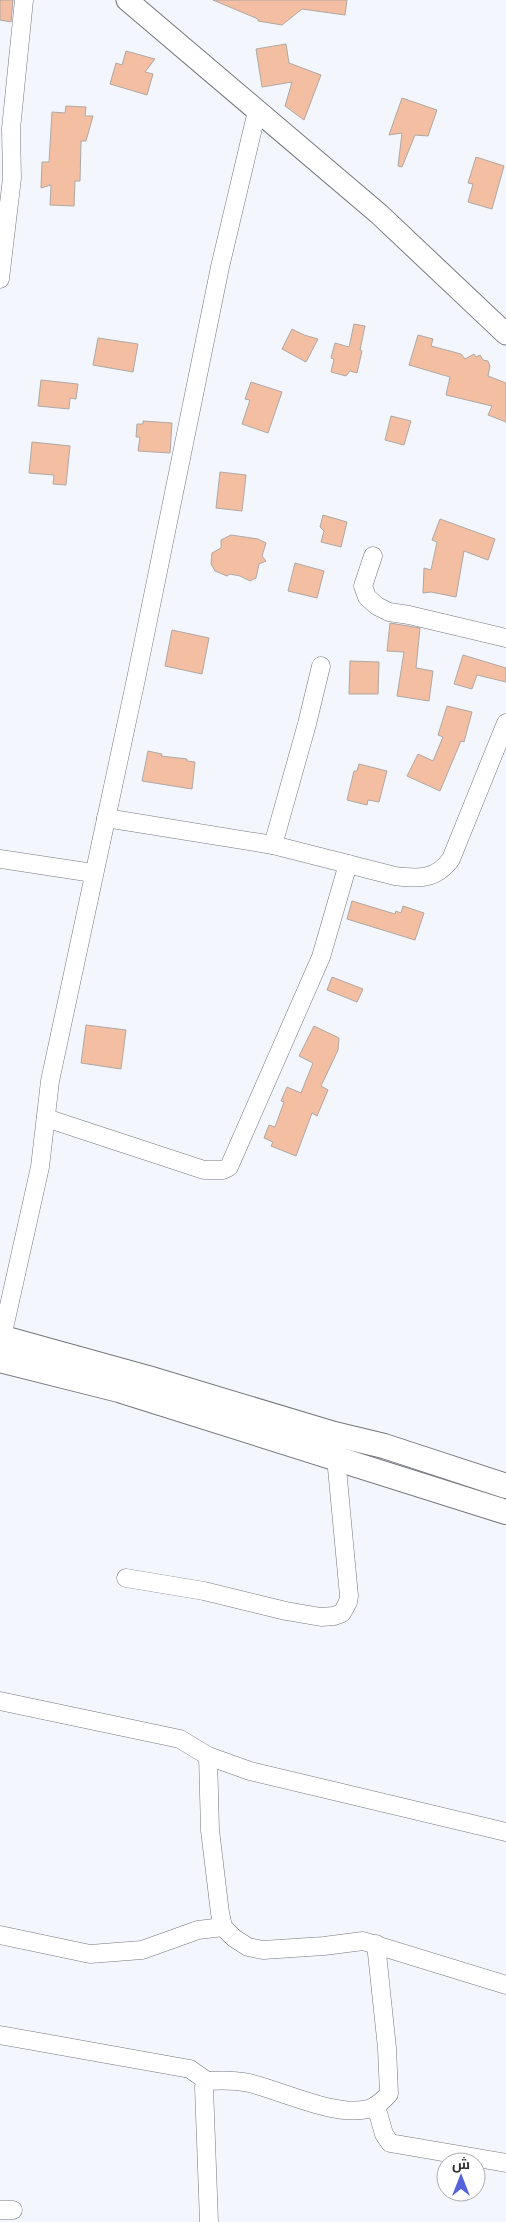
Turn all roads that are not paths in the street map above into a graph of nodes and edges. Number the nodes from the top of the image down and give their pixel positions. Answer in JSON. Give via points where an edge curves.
{"nodes":[{"id":1,"x":24,"y":0,"type":"edge"},
{"id":2,"x":127,"y":0,"type":"edge"},
{"id":3,"x":257,"y":111,"type":"junction"},
{"id":4,"x":0,"y":279,"type":"edge"},
{"id":5,"x":506,"y":334,"type":"edge"},
{"id":6,"x":373,"y":556,"type":"dead end"},
{"id":7,"x":506,"y":638,"type":"edge"},
{"id":8,"x":321,"y":666,"type":"dead end"},
{"id":9,"x":506,"y":723,"type":"edge"},
{"id":10,"x":106,"y":818,"type":"junction"},
{"id":11,"x":273,"y":845,"type":"junction"},
{"id":12,"x":0,"y":859,"type":"edge"},
{"id":13,"x":348,"y":864,"type":"junction"},
{"id":14,"x":94,"y":873,"type":"junction"},
{"id":15,"x":46,"y":1118,"type":"junction"},
{"id":16,"x":1,"y":1345,"type":"edge"},
{"id":17,"x":334,"y":1434,"type":"junction"},
{"id":18,"x":336,"y":1458,"type":"junction"},
{"id":19,"x":506,"y":1486,"type":"edge"},
{"id":20,"x":506,"y":1512,"type":"edge"},
{"id":21,"x":126,"y":1578,"type":"dead end"},
{"id":22,"x":0,"y":1701,"type":"edge"},
{"id":23,"x":208,"y":1756,"type":"junction"},
{"id":24,"x":506,"y":1832,"type":"edge"},
{"id":25,"x":223,"y":1927,"type":"junction"},
{"id":26,"x":0,"y":1935,"type":"edge"},
{"id":27,"x":376,"y":1944,"type":"junction"},
{"id":28,"x":506,"y":1985,"type":"edge"},
{"id":29,"x":0,"y":2035,"type":"edge"},
{"id":30,"x":207,"y":2080,"type":"junction"},
{"id":31,"x":376,"y":2106,"type":"junction"},
{"id":32,"x":506,"y":2164,"type":"edge"},
{"id":33,"x":209,"y":2222,"type":"edge"}],
"edges":[{"from":1,"to":4,"type":"street","via":[[11,129],[12,178]]},
{"from":2,"to":3,"type":"street"},
{"from":3,"to":5,"type":"street","via":[[379,214]]},
{"from":3,"to":10,"type":"street","via":[[212,305]]},
{"from":6,"to":7,"type":"street","via":[[363,586],[367,597],[377,606],[389,612]]},
{"from":8,"to":11,"type":"street"},
{"from":9,"to":13,"type":"street","via":[[445,868],[428,878],[416,879]]},
{"from":10,"to":11,"type":"street"},
{"from":10,"to":14,"type":"street"},
{"from":11,"to":13,"type":"street"},
{"from":12,"to":14,"type":"street"},
{"from":13,"to":15,"type":"street","via":[[322,957],[229,1167],[204,1170]]},
{"from":14,"to":15,"type":"street","via":[[50,1081]]},
{"from":15,"to":16,"type":"street","via":[[40,1167]]},
{"from":16,"to":17,"type":"main road","via":[[148,1378]]},
{"from":16,"to":18,"type":"main road","via":[[119,1390]]},
{"from":17,"to":18,"type":"street"},
{"from":17,"to":19,"type":"main road","via":[[384,1446]]},
{"from":18,"to":20,"type":"main road"},
{"from":18,"to":21,"type":"street","via":[[348,1596],[342,1613],[321,1617],[286,1612],[204,1591]]},
{"from":22,"to":23,"type":"street","via":[[180,1739]]},
{"from":23,"to":24,"type":"street","via":[[250,1771]]},
{"from":23,"to":25,"type":"street","via":[[210,1830]]},
{"from":25,"to":26,"type":"street","via":[[198,1930],[142,1950],[98,1954]]},
{"from":25,"to":27,"type":"street","via":[[248,1947],[263,1950],[362,1941]]},
{"from":27,"to":28,"type":"street"},
{"from":27,"to":31,"type":"street","via":[[389,2094]]},
{"from":29,"to":30,"type":"street","via":[[184,2068]]},
{"from":30,"to":31,"type":"street","via":[[250,2083],[300,2099],[355,2111]]},
{"from":30,"to":33,"type":"street","via":[[204,2087]]},
{"from":31,"to":32,"type":"street","via":[[390,2143]]}]}
